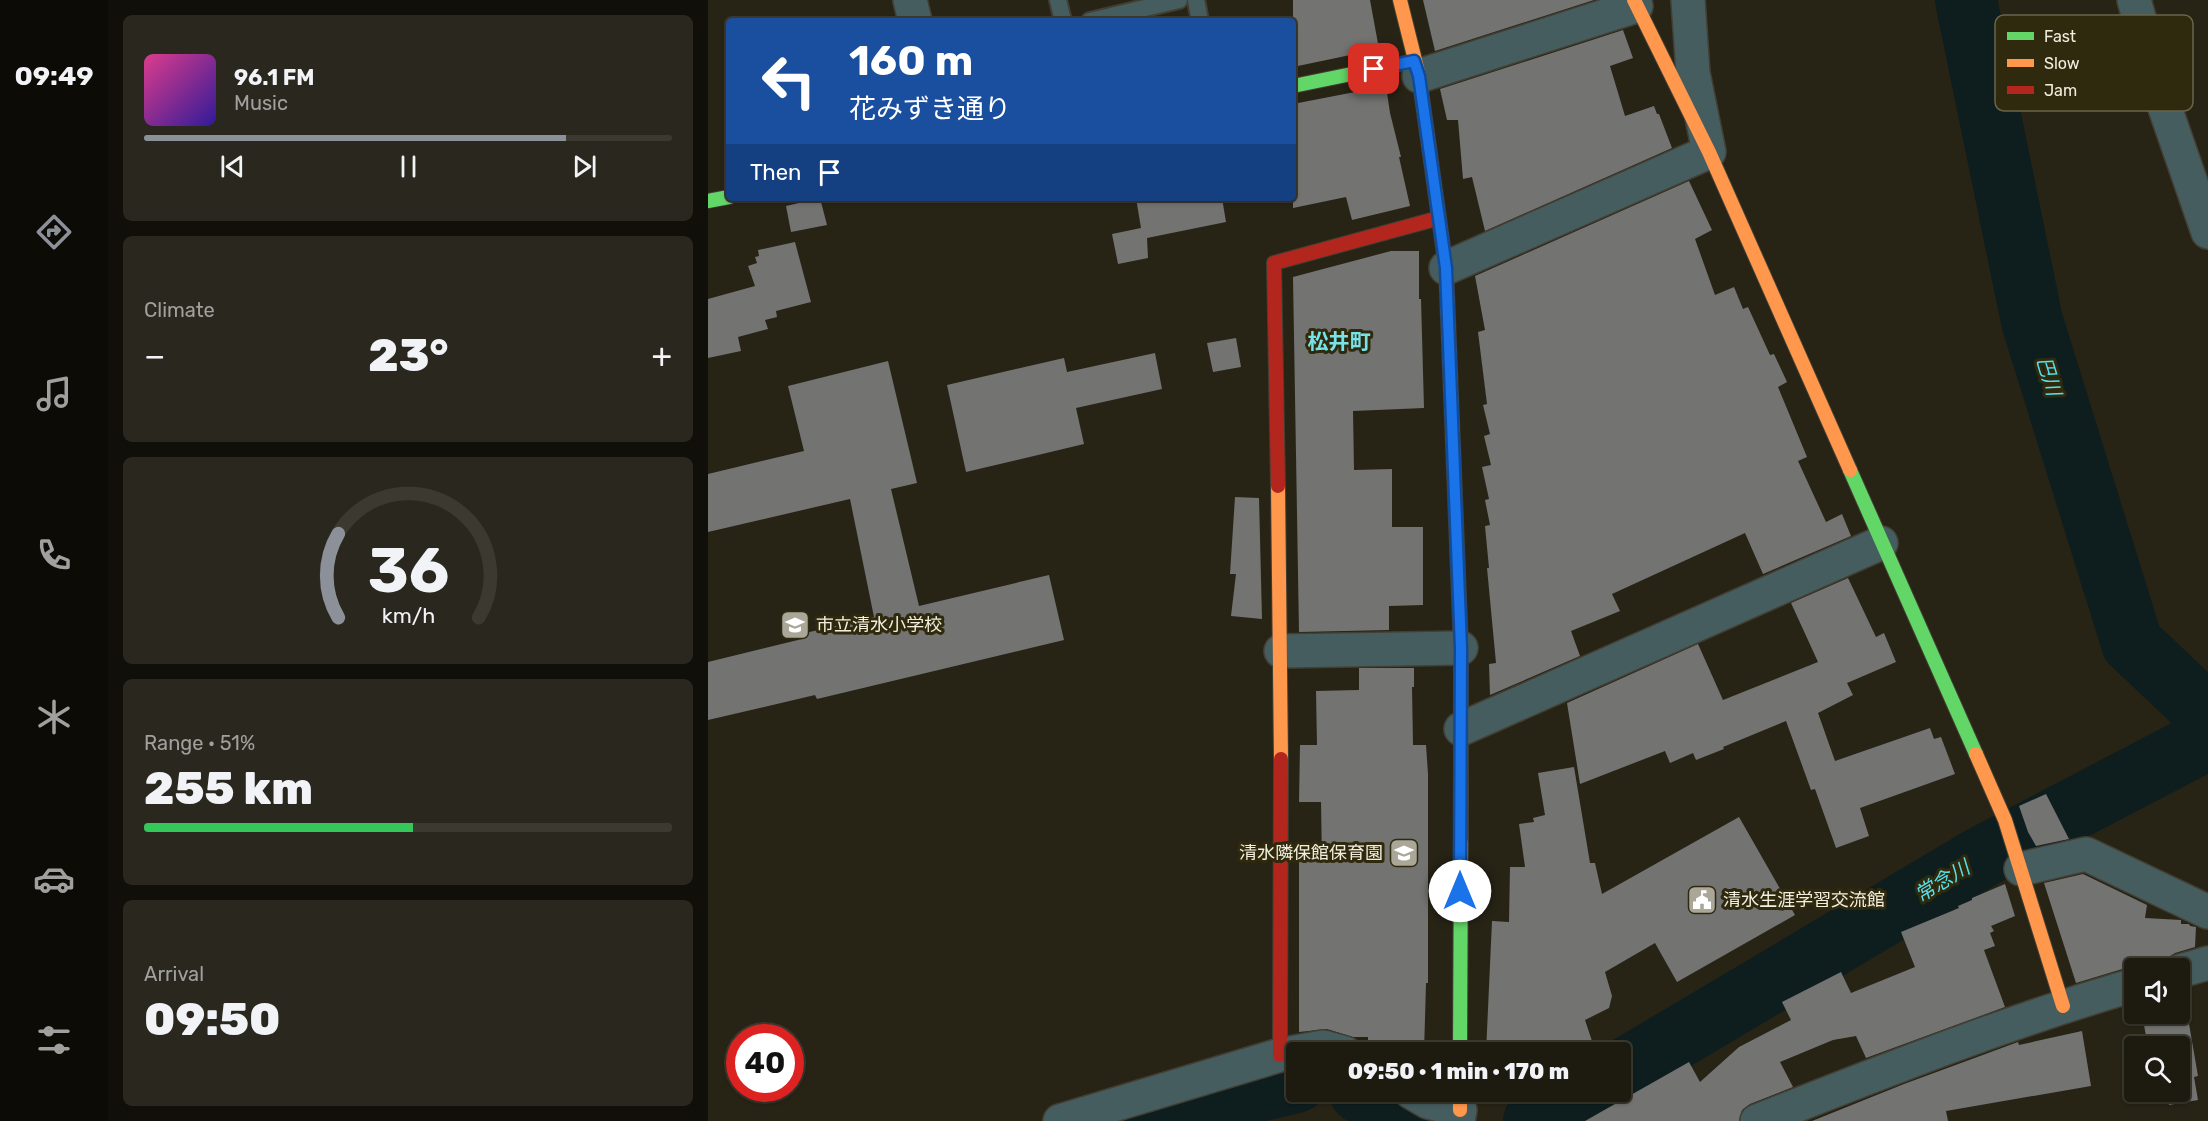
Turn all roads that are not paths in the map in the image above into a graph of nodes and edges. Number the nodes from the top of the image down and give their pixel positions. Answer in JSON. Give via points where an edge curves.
{"nodes":[{"id":1,"x":910,"y":0,"type":"edge"},
{"id":2,"x":1058,"y":0,"type":"edge"},
{"id":3,"x":1179,"y":0,"type":"edge"},
{"id":4,"x":1196,"y":0,"type":"edge"},
{"id":5,"x":1400,"y":0,"type":"edge"},
{"id":6,"x":1688,"y":0,"type":"edge"},
{"id":7,"x":2134,"y":0,"type":"edge"},
{"id":8,"x":1635,"y":3,"type":"edge"},
{"id":9,"x":2138,"y":15,"type":"edge"},
{"id":10,"x":914,"y":18,"type":"edge"},
{"id":11,"x":1062,"y":18,"type":"edge"},
{"id":12,"x":1103,"y":18,"type":"edge"},
{"id":13,"x":1199,"y":18,"type":"edge"},
{"id":14,"x":1417,"y":69,"type":"junction"},
{"id":15,"x":1296,"y":86,"type":"edge"},
{"id":16,"x":2166,"y":111,"type":"edge"},
{"id":17,"x":1709,"y":152,"type":"junction"},
{"id":18,"x":726,"y":198,"type":"edge"},
{"id":19,"x":708,"y":201,"type":"edge"},
{"id":20,"x":1439,"y":218,"type":"junction"},
{"id":21,"x":2208,"y":232,"type":"edge"},
{"id":22,"x":1446,"y":268,"type":"junction"},
{"id":23,"x":1881,"y":543,"type":"junction"},
{"id":24,"x":1461,"y":648,"type":"junction"},
{"id":25,"x":1281,"y":651,"type":"junction"},
{"id":26,"x":1461,"y":729,"type":"junction"},
{"id":27,"x":2021,"y":869,"type":"junction"},
{"id":28,"x":2208,"y":912,"type":"edge"},
{"id":29,"x":2208,"y":963,"type":"edge"},
{"id":30,"x":2190,"y":968,"type":"edge"},
{"id":31,"x":2124,"y":988,"type":"edge"},
{"id":32,"x":2063,"y":1006,"type":"junction"},
{"id":33,"x":1460,"y":1042,"type":"edge"},
{"id":34,"x":1286,"y":1054,"type":"edge"},
{"id":35,"x":1280,"y":1055,"type":"junction"},
{"id":36,"x":1428,"y":1102,"type":"edge"},
{"id":37,"x":1459,"y":1108,"type":"edge"},
{"id":38,"x":1060,"y":1121,"type":"edge"},
{"id":39,"x":1757,"y":1121,"type":"edge"}],
"edges":[{"from":1,"to":10,"type":"street"},
{"from":2,"to":11,"type":"lane"},
{"from":3,"to":12,"type":"lane"},
{"from":4,"to":13,"type":"lane"},
{"from":5,"to":14,"type":"street"},
{"from":6,"to":17,"type":"street","via":[[1693,73]]},
{"from":7,"to":9,"type":"street"},
{"from":8,"to":14,"type":"street"},
{"from":8,"to":17,"type":"street"},
{"from":14,"to":15,"type":"street"},
{"from":14,"to":20,"type":"street"},
{"from":16,"to":21,"type":"street"},
{"from":17,"to":22,"type":"street"},
{"from":17,"to":23,"type":"street"},
{"from":18,"to":19,"type":"street"},
{"from":20,"to":22,"type":"street"},
{"from":20,"to":25,"type":"street","via":[[1274,263]]},
{"from":22,"to":24,"type":"street"},
{"from":23,"to":26,"type":"street"},
{"from":23,"to":27,"type":"street","via":[[2005,820]]},
{"from":24,"to":25,"type":"street"},
{"from":24,"to":26,"type":"street"},
{"from":25,"to":35,"type":"street"},
{"from":26,"to":33,"type":"street"},
{"from":27,"to":28,"type":"street","via":[[2086,854]]},
{"from":27,"to":32,"type":"street"},
{"from":29,"to":30,"type":"street"},
{"from":31,"to":32,"type":"street"},
{"from":32,"to":39,"type":"street"},
{"from":34,"to":35,"type":"street"},
{"from":35,"to":38,"type":"street"},
{"from":36,"to":37,"type":"street"}]}
